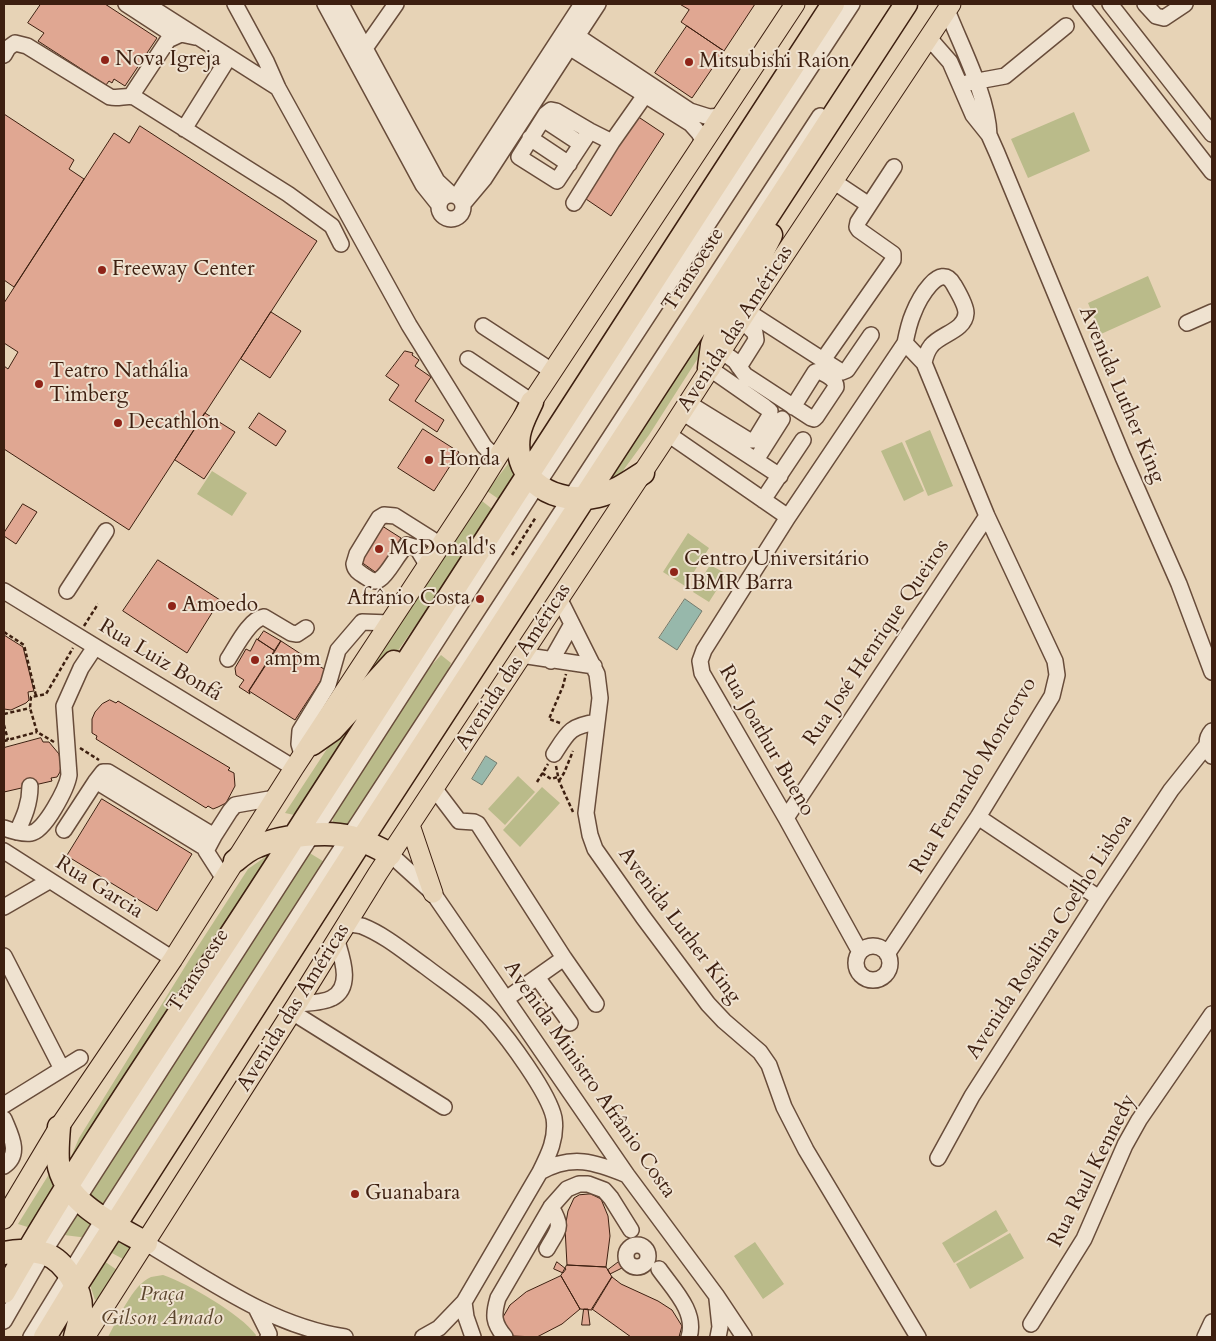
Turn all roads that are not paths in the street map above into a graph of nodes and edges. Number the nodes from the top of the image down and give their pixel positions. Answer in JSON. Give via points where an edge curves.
{"nodes":[{"id":1,"x":126,"y":4,"type":"edge"},
{"id":2,"x":146,"y":4,"type":"edge"},
{"id":3,"x":235,"y":4,"type":"edge"},
{"id":4,"x":325,"y":4,"type":"edge"},
{"id":5,"x":341,"y":4,"type":"edge"},
{"id":6,"x":396,"y":4,"type":"edge"},
{"id":7,"x":582,"y":4,"type":"edge"},
{"id":8,"x":598,"y":4,"type":"edge"},
{"id":9,"x":795,"y":4,"type":"edge"},
{"id":10,"x":833,"y":4,"type":"edge"},
{"id":11,"x":852,"y":4,"type":"edge"},
{"id":12,"x":893,"y":4,"type":"edge"},
{"id":13,"x":906,"y":4,"type":"edge"},
{"id":14,"x":1081,"y":4,"type":"edge"},
{"id":15,"x":1110,"y":4,"type":"edge"},
{"id":16,"x":1145,"y":4,"type":"edge"},
{"id":17,"x":1182,"y":5,"type":"edge"},
{"id":18,"x":949,"y":7,"type":"edge"},
{"id":19,"x":1066,"y":26,"type":"dead end"},
{"id":20,"x":1132,"y":32,"type":"junction"},
{"id":21,"x":175,"y":36,"type":"junction"},
{"id":22,"x":198,"y":38,"type":"junction"},
{"id":23,"x":568,"y":38,"type":"junction"},
{"id":24,"x":929,"y":38,"type":"junction"},
{"id":25,"x":1114,"y":44,"type":"junction"},
{"id":26,"x":361,"y":54,"type":"junction"},
{"id":27,"x":4,"y":55,"type":"edge"},
{"id":28,"x":230,"y":57,"type":"junction"},
{"id":29,"x":968,"y":83,"type":"junction"},
{"id":30,"x":278,"y":88,"type":"junction"},
{"id":31,"x":648,"y":90,"type":"junction"},
{"id":32,"x":131,"y":96,"type":"junction"},
{"id":33,"x":722,"y":116,"type":"junction"},
{"id":34,"x":542,"y":119,"type":"junction"},
{"id":35,"x":1209,"y":125,"type":"edge"},
{"id":36,"x":1176,"y":126,"type":"junction"},
{"id":37,"x":184,"y":129,"type":"junction"},
{"id":38,"x":590,"y":131,"type":"junction"},
{"id":39,"x":530,"y":138,"type":"junction"},
{"id":40,"x":612,"y":142,"type":"junction"},
{"id":41,"x":704,"y":143,"type":"junction"},
{"id":42,"x":581,"y":144,"type":"junction"},
{"id":43,"x":569,"y":164,"type":"junction"},
{"id":44,"x":894,"y":167,"type":"dead end"},
{"id":45,"x":800,"y":168,"type":"junction"},
{"id":46,"x":1212,"y":172,"type":"edge"},
{"id":47,"x":833,"y":181,"type":"junction"},
{"id":48,"x":458,"y":198,"type":"junction"},
{"id":49,"x":574,"y":203,"type":"dead end"},
{"id":50,"x":439,"y":205,"type":"junction"},
{"id":51,"x":869,"y":205,"type":"junction"},
{"id":52,"x":341,"y":244,"type":"dead end"},
{"id":53,"x":1212,"y":312,"type":"edge"},
{"id":54,"x":744,"y":316,"type":"junction"},
{"id":55,"x":1187,"y":323,"type":"dead end"},
{"id":56,"x":483,"y":326,"type":"dead end"},
{"id":57,"x":871,"y":335,"type":"dead end"},
{"id":58,"x":904,"y":343,"type":"junction"},
{"id":59,"x":468,"y":358,"type":"dead end"},
{"id":60,"x":715,"y":360,"type":"junction"},
{"id":61,"x":823,"y":360,"type":"junction"},
{"id":62,"x":924,"y":363,"type":"junction"},
{"id":63,"x":739,"y":367,"type":"junction"},
{"id":64,"x":552,"y":372,"type":"junction"},
{"id":65,"x":532,"y":402,"type":"junction"},
{"id":66,"x":685,"y":407,"type":"junction"},
{"id":67,"x":794,"y":407,"type":"dead end"},
{"id":68,"x":782,"y":420,"type":"dead end"},
{"id":69,"x":668,"y":434,"type":"junction"},
{"id":70,"x":803,"y":440,"type":"dead end"},
{"id":71,"x":499,"y":455,"type":"junction"},
{"id":72,"x":756,"y":460,"type":"junction"},
{"id":73,"x":643,"y":473,"type":"junction"},
{"id":74,"x":780,"y":476,"type":"junction"},
{"id":75,"x":532,"y":479,"type":"junction"},
{"id":76,"x":577,"y":498,"type":"junction"},
{"id":77,"x":763,"y":500,"type":"junction"},
{"id":78,"x":988,"y":516,"type":"junction"},
{"id":79,"x":788,"y":517,"type":"junction"},
{"id":80,"x":106,"y":532,"type":"dead end"},
{"id":81,"x":441,"y":545,"type":"junction"},
{"id":82,"x":428,"y":566,"type":"junction"},
{"id":83,"x":4,"y":591,"type":"edge"},
{"id":84,"x":67,"y":591,"type":"dead end"},
{"id":85,"x":559,"y":598,"type":"junction"},
{"id":86,"x":442,"y":607,"type":"junction"},
{"id":87,"x":390,"y":623,"type":"junction"},
{"id":88,"x":572,"y":624,"type":"junction"},
{"id":89,"x":306,"y":628,"type":"dead end"},
{"id":90,"x":95,"y":647,"type":"junction"},
{"id":91,"x":521,"y":656,"type":"junction"},
{"id":92,"x":228,"y":660,"type":"dead end"},
{"id":93,"x":551,"y":661,"type":"junction"},
{"id":94,"x":594,"y":666,"type":"junction"},
{"id":95,"x":1212,"y":672,"type":"edge"},
{"id":96,"x":597,"y":722,"type":"junction"},
{"id":97,"x":1210,"y":744,"type":"edge"},
{"id":98,"x":554,"y":754,"type":"road end"},
{"id":99,"x":303,"y":756,"type":"junction"},
{"id":100,"x":30,"y":786,"type":"dead end"},
{"id":101,"x":434,"y":788,"type":"junction"},
{"id":102,"x":275,"y":798,"type":"junction"},
{"id":103,"x":978,"y":817,"type":"junction"},
{"id":104,"x":786,"y":818,"type":"junction"},
{"id":105,"x":410,"y":825,"type":"junction"},
{"id":106,"x":10,"y":830,"type":"edge"},
{"id":107,"x":64,"y":830,"type":"dead end"},
{"id":108,"x":302,"y":836,"type":"junction"},
{"id":109,"x":356,"y":839,"type":"junction"},
{"id":110,"x":210,"y":842,"type":"junction"},
{"id":111,"x":4,"y":851,"type":"edge"},
{"id":112,"x":390,"y":854,"type":"junction"},
{"id":113,"x":229,"y":870,"type":"junction"},
{"id":114,"x":49,"y":881,"type":"junction"},
{"id":115,"x":433,"y":893,"type":"junction"},
{"id":116,"x":1099,"y":898,"type":"junction"},
{"id":117,"x":4,"y":907,"type":"edge"},
{"id":118,"x":347,"y":924,"type":"junction"},
{"id":119,"x":336,"y":941,"type":"junction"},
{"id":120,"x":860,"y":952,"type":"junction"},
{"id":121,"x":887,"y":954,"type":"junction"},
{"id":122,"x":4,"y":956,"type":"edge"},
{"id":123,"x":564,"y":958,"type":"junction"},
{"id":124,"x":172,"y":959,"type":"junction"},
{"id":125,"x":537,"y":977,"type":"junction"},
{"id":126,"x":876,"y":979,"type":"joint"},
{"id":127,"x":506,"y":999,"type":"junction"},
{"id":128,"x":596,"y":1004,"type":"dead end"},
{"id":129,"x":294,"y":1008,"type":"junction"},
{"id":130,"x":1212,"y":1014,"type":"edge"},
{"id":131,"x":570,"y":1023,"type":"dead end"},
{"id":132,"x":80,"y":1058,"type":"dead end"},
{"id":133,"x":62,"y":1069,"type":"junction"},
{"id":134,"x":4,"y":1105,"type":"edge"},
{"id":135,"x":444,"y":1107,"type":"dead end"},
{"id":136,"x":4,"y":1119,"type":"edge"},
{"id":137,"x":59,"y":1127,"type":"junction"},
{"id":138,"x":938,"y":1158,"type":"dead end"},
{"id":139,"x":4,"y":1166,"type":"edge"},
{"id":140,"x":540,"y":1172,"type":"junction"},
{"id":141,"x":627,"y":1174,"type":"junction"},
{"id":142,"x":72,"y":1193,"type":"junction"},
{"id":143,"x":551,"y":1207,"type":"junction"},
{"id":144,"x":4,"y":1219,"type":"edge"},
{"id":145,"x":109,"y":1222,"type":"junction"},
{"id":146,"x":146,"y":1243,"type":"junction"},
{"id":147,"x":547,"y":1249,"type":"dead end"},
{"id":148,"x":35,"y":1252,"type":"junction"},
{"id":149,"x":4,"y":1253,"type":"edge"},
{"id":150,"x":72,"y":1280,"type":"junction"},
{"id":151,"x":4,"y":1292,"type":"edge"},
{"id":152,"x":716,"y":1295,"type":"junction"},
{"id":153,"x":464,"y":1302,"type":"junction"},
{"id":154,"x":256,"y":1308,"type":"junction"},
{"id":155,"x":4,"y":1321,"type":"edge"},
{"id":156,"x":1212,"y":1322,"type":"edge"},
{"id":157,"x":1031,"y":1324,"type":"dead end"},
{"id":158,"x":315,"y":1336,"type":"edge"},
{"id":159,"x":31,"y":1337,"type":"edge"},
{"id":160,"x":45,"y":1337,"type":"edge"},
{"id":161,"x":74,"y":1337,"type":"edge"},
{"id":162,"x":85,"y":1337,"type":"edge"},
{"id":163,"x":268,"y":1337,"type":"edge"},
{"id":164,"x":345,"y":1337,"type":"edge"},
{"id":165,"x":423,"y":1337,"type":"edge"},
{"id":166,"x":473,"y":1337,"type":"edge"},
{"id":167,"x":505,"y":1337,"type":"edge"},
{"id":168,"x":689,"y":1337,"type":"edge"},
{"id":169,"x":718,"y":1337,"type":"edge"},
{"id":170,"x":744,"y":1337,"type":"edge"},
{"id":171,"x":918,"y":1337,"type":"edge"},
{"id":172,"x":1205,"y":1337,"type":"edge"}],
"edges":[{"from":1,"to":21,"type":"street"},
{"from":2,"to":22,"type":"street"},
{"from":3,"to":30,"type":"street"},
{"from":4,"to":26,"type":"street"},
{"from":5,"to":26,"type":"street"},
{"from":6,"to":26,"type":"street"},
{"from":7,"to":23,"type":"street"},
{"from":8,"to":23,"type":"street"},
{"from":9,"to":33,"type":"main road"},
{"from":10,"to":75,"type":"highway"},
{"from":11,"to":75,"type":"street","name":"Transoeste"},
{"from":12,"to":76,"type":"street","name":"Transoeste"},
{"from":13,"to":45,"type":"highway","name":"Avenida das Américas"},
{"from":14,"to":25,"type":"street"},
{"from":15,"to":20,"type":"street"},
{"from":16,"to":17,"type":"street","via":[[1159,18]]},
{"from":18,"to":24,"type":"main road","name":"Avenida das Américas"},
{"from":18,"to":29,"type":"street","name":"Avenida Luther King"},
{"from":19,"to":29,"type":"street","via":[[1005,76]]},
{"from":20,"to":25,"type":"street"},
{"from":20,"to":35,"type":"street"},
{"from":21,"to":22,"type":"street","via":[[188,34]]},
{"from":21,"to":32,"type":"street","via":[[164,44]]},
{"from":22,"to":28,"type":"street"},
{"from":23,"to":31,"type":"street"},
{"from":23,"to":48,"type":"street","via":[[516,118],[484,179]]},
{"from":24,"to":29,"type":"street","name":"Avenida Luther King"},
{"from":24,"to":47,"type":"main road","name":"Avenida das Américas"},
{"from":25,"to":36,"type":"street"},
{"from":26,"to":48,"type":"street","via":[[437,181]]},
{"from":26,"to":50,"type":"street","via":[[423,186]]},
{"from":27,"to":32,"type":"street","via":[[8,48],[20,43],[110,97]]},
{"from":28,"to":30,"type":"street"},
{"from":28,"to":37,"type":"street"},
{"from":29,"to":95,"type":"street","name":"Avenida Luther King","via":[[985,110],[989,135],[1179,584]]},
{"from":30,"to":71,"type":"street","via":[[409,325],[484,446]]},
{"from":31,"to":33,"type":"street","via":[[699,115]]},
{"from":31,"to":40,"type":"street"},
{"from":31,"to":41,"type":"street","via":[[691,124]]},
{"from":32,"to":37,"type":"street"},
{"from":33,"to":41,"type":"main road"},
{"from":34,"to":38,"type":"street","via":[[551,110],[556,110]]},
{"from":34,"to":39,"type":"street"},
{"from":34,"to":42,"type":"street"},
{"from":35,"to":36,"type":"street"},
{"from":36,"to":46,"type":"street"},
{"from":37,"to":52,"type":"street","via":[[332,226]]},
{"from":38,"to":40,"type":"street"},
{"from":38,"to":42,"type":"street"},
{"from":39,"to":43,"type":"street"},
{"from":39,"to":43,"type":"street","via":[[519,157],[555,182]]},
{"from":40,"to":49,"type":"street"},
{"from":41,"to":64,"type":"main road"},
{"from":42,"to":43,"type":"street"},
{"from":44,"to":51,"type":"street"},
{"from":45,"to":60,"type":"highway","via":[[790,205],[716,334],[712,345]]},
{"from":45,"to":76,"type":"highway","name":"Avenida das Américas"},
{"from":47,"to":51,"type":"street"},
{"from":47,"to":54,"type":"main road","name":"Avenida das Américas"},
{"from":48,"to":50,"type":"street","via":[[443,197]]},
{"from":48,"to":50,"type":"street","via":[[462,214],[458,217],[449,220],[441,214]]},
{"from":51,"to":61,"type":"street","via":[[857,227],[893,254],[893,260]]},
{"from":53,"to":55,"type":"street"},
{"from":54,"to":60,"type":"main road","name":"Avenida das Américas"},
{"from":54,"to":61,"type":"street"},
{"from":54,"to":63,"type":"street","via":[[756,340]]},
{"from":56,"to":64,"type":"street"},
{"from":57,"to":61,"type":"street","via":[[847,370],[842,372]]},
{"from":58,"to":62,"type":"street","name":"Rua Fernando Moncorvo"},
{"from":58,"to":62,"type":"street","via":[[918,304],[937,278],[947,276],[966,313],[961,324],[930,346]]},
{"from":58,"to":79,"type":"street","name":"Rua Joathur Bueno"},
{"from":59,"to":65,"type":"street"},
{"from":60,"to":63,"type":"street","via":[[735,361]]},
{"from":60,"to":66,"type":"main road","name":"Avenida das Américas"},
{"from":60,"to":66,"type":"street","via":[[766,407],[770,417],[755,440],[748,440]]},
{"from":62,"to":78,"type":"street","name":"Rua Fernando Moncorvo"},
{"from":63,"to":67,"type":"street"},
{"from":64,"to":65,"type":"main road"},
{"from":65,"to":71,"type":"main road"},
{"from":65,"to":75,"type":"highway","via":[[519,435],[519,454]]},
{"from":66,"to":69,"type":"main road","name":"Avenida das Américas"},
{"from":66,"to":72,"type":"street"},
{"from":68,"to":72,"type":"street"},
{"from":69,"to":73,"type":"main road","name":"Avenida das Américas"},
{"from":69,"to":77,"type":"street"},
{"from":70,"to":74,"type":"street"},
{"from":71,"to":81,"type":"main road"},
{"from":72,"to":74,"type":"street"},
{"from":73,"to":76,"type":"highway","via":[[622,487],[599,496]]},
{"from":73,"to":85,"type":"main road","name":"Avenida das Américas"},
{"from":74,"to":77,"type":"street"},
{"from":75,"to":76,"type":"highway","via":[[546,492]]},
{"from":75,"to":86,"type":"highway"},
{"from":75,"to":108,"type":"street","name":"Transoeste","via":[[495,558],[445,635],[434,646]]},
{"from":76,"to":109,"type":"highway","name":"Avenida das Américas"},
{"from":76,"to":109,"type":"street","name":"Transoeste","via":[[530,558],[519,564],[508,580],[458,659],[457,671]]},
{"from":77,"to":79,"type":"street"},
{"from":78,"to":103,"type":"street","name":"Rua Fernando Moncorvo","via":[[1055,661],[1058,675],[1052,696]]},
{"from":78,"to":104,"type":"street","name":"Rua José Henrique Queiros"},
{"from":79,"to":104,"type":"street","name":"Rua Joathur Bueno","via":[[700,657],[702,673]]},
{"from":80,"to":84,"type":"street"},
{"from":81,"to":82,"type":"main road"},
{"from":81,"to":82,"type":"street","via":[[395,516],[384,515],[371,531],[354,564],[357,572],[375,581],[407,545],[417,548]]},
{"from":82,"to":87,"type":"main road"},
{"from":83,"to":90,"type":"street","name":"Rua Luiz Bonfá"},
{"from":85,"to":88,"type":"street","name":"Avenida Luther King"},
{"from":85,"to":91,"type":"main road","name":"Avenida das Américas"},
{"from":86,"to":99,"type":"highway","via":[[415,630],[393,663],[332,730]]},
{"from":86,"to":108,"type":"highway"},
{"from":87,"to":99,"type":"main road"},
{"from":87,"to":99,"type":"street","via":[[362,622],[338,650],[328,685],[300,731],[299,744]]},
{"from":88,"to":93,"type":"street"},
{"from":88,"to":94,"type":"street","name":"Avenida Luther King"},
{"from":89,"to":92,"type":"street","via":[[297,634],[291,633],[264,617],[259,618],[248,627]]},
{"from":90,"to":99,"type":"street","name":"Rua Luiz Bonfá"},
{"from":90,"to":106,"type":"street","via":[[81,668],[64,706],[70,775],[67,786],[40,829],[32,833]]},
{"from":91,"to":93,"type":"street"},
{"from":91,"to":101,"type":"main road","name":"Avenida das Américas"},
{"from":93,"to":94,"type":"street"},
{"from":94,"to":96,"type":"street","name":"Avenida Luther King","via":[[600,698]]},
{"from":96,"to":98,"type":"street","via":[[570,730]]},
{"from":96,"to":171,"type":"street","name":"Avenida Luther King","via":[[586,813],[595,849],[697,990],[724,1021],[760,1052],[769,1065],[784,1107],[806,1150]]},
{"from":97,"to":116,"type":"street","name":"Avenida Rosalina Coelho Lisboa","via":[[1171,790]]},
{"from":99,"to":102,"type":"main road"},
{"from":100,"to":106,"type":"street","via":[[26,812]]},
{"from":101,"to":105,"type":"main road","name":"Avenida das Américas"},
{"from":101,"to":123,"type":"street","via":[[457,820],[478,824]]},
{"from":102,"to":110,"type":"street","via":[[235,805]]},
{"from":102,"to":113,"type":"main road"},
{"from":103,"to":116,"type":"street"},
{"from":103,"to":121,"type":"street","name":"Rua Fernando Moncorvo"},
{"from":104,"to":120,"type":"street","name":"Rua Joathur Bueno"},
{"from":105,"to":112,"type":"main road","name":"Avenida das Américas"},
{"from":105,"to":115,"type":"main road"},
{"from":107,"to":110,"type":"street","via":[[102,772],[108,772]]},
{"from":108,"to":109,"type":"highway"},
{"from":108,"to":113,"type":"highway","via":[[249,850]]},
{"from":108,"to":142,"type":"highway"},
{"from":109,"to":112,"type":"highway"},
{"from":109,"to":145,"type":"highway","name":"Avenida das Américas"},
{"from":110,"to":113,"type":"street","via":[[206,854]]},
{"from":111,"to":114,"type":"street","name":"Rua Garcia"},
{"from":112,"to":115,"type":"street","name":"Avenida Ministro Afrânio Costa"},
{"from":112,"to":118,"type":"main road","name":"Avenida das Américas"},
{"from":113,"to":124,"type":"main road"},
{"from":114,"to":117,"type":"street"},
{"from":114,"to":124,"type":"street","name":"Rua Garcia"},
{"from":115,"to":127,"type":"street","name":"Avenida Ministro Afrânio Costa"},
{"from":116,"to":138,"type":"street","name":"Avenida Rosalina Coelho Lisboa","via":[[972,1096]]},
{"from":118,"to":119,"type":"main road","name":"Avenida das Américas"},
{"from":118,"to":140,"type":"street","name":"Avenida Ministro Afrânio Costa","via":[[361,926],[391,942],[469,1000],[504,1034],[550,1104],[554,1117],[553,1143]]},
{"from":119,"to":129,"type":"main road","name":"Avenida das Américas"},
{"from":119,"to":129,"type":"street","via":[[345,974],[338,993],[331,999]]},
{"from":120,"to":121,"type":"street","via":[[874,946],[884,949]]},
{"from":120,"to":126,"type":"street","name":"Rua Joathur Bueno","via":[[856,962],[859,971],[866,978]]},
{"from":121,"to":126,"type":"street","name":"Rua Fernando Moncorvo","via":[[889,969]]},
{"from":122,"to":133,"type":"street"},
{"from":123,"to":125,"type":"street"},
{"from":123,"to":128,"type":"street"},
{"from":124,"to":137,"type":"main road"},
{"from":125,"to":127,"type":"street"},
{"from":125,"to":131,"type":"street"},
{"from":127,"to":141,"type":"street","name":"Avenida Ministro Afrânio Costa"},
{"from":129,"to":135,"type":"street"},
{"from":129,"to":146,"type":"main road","name":"Avenida das Américas"},
{"from":130,"to":157,"type":"street","name":"Rua Raul Kennedy","via":[[1139,1120],[1084,1239]]},
{"from":132,"to":133,"type":"street"},
{"from":133,"to":134,"type":"street"},
{"from":136,"to":139,"type":"street","via":[[14,1145],[11,1158]]},
{"from":137,"to":142,"type":"highway","via":[[58,1162],[61,1175]]},
{"from":137,"to":144,"type":"main road"},
{"from":140,"to":141,"type":"street","via":[[571,1161],[587,1162]]},
{"from":140,"to":153,"type":"street","name":"Avenida Ministro Afrânio Costa"},
{"from":141,"to":152,"type":"street","name":"Avenida Ministro Afrânio Costa"},
{"from":142,"to":145,"type":"highway"},
{"from":142,"to":148,"type":"highway"},
{"from":143,"to":147,"type":"street","via":[[560,1227]]},
{"from":143,"to":167,"type":"street","via":[[498,1298],[494,1312],[497,1328]]},
{"from":143,"to":168,"type":"street","via":[[567,1189],[579,1184],[604,1190],[631,1230],[640,1254],[659,1269],[688,1310],[692,1328]]},
{"from":145,"to":146,"type":"highway"},
{"from":145,"to":150,"type":"highway","name":"Avenida das Américas"},
{"from":146,"to":154,"type":"street"},
{"from":146,"to":162,"type":"main road","name":"Avenida das Américas"},
{"from":148,"to":149,"type":"highway"},
{"from":148,"to":150,"type":"highway","via":[[58,1262]]},
{"from":148,"to":151,"type":"highway"},
{"from":148,"to":155,"type":"street"},
{"from":150,"to":159,"type":"street"},
{"from":150,"to":160,"type":"highway","name":"Avenida das Américas"},
{"from":150,"to":161,"type":"highway","via":[[81,1310]]},
{"from":152,"to":169,"type":"street"},
{"from":152,"to":170,"type":"street","name":"Avenida Ministro Afrânio Costa"},
{"from":153,"to":165,"type":"street","name":"Avenida Ministro Afrânio Costa","via":[[439,1328]]},
{"from":153,"to":166,"type":"street"},
{"from":154,"to":158,"type":"street"},
{"from":154,"to":163,"type":"street"},
{"from":156,"to":172,"type":"street"},
{"from":158,"to":164,"type":"street"}]}
